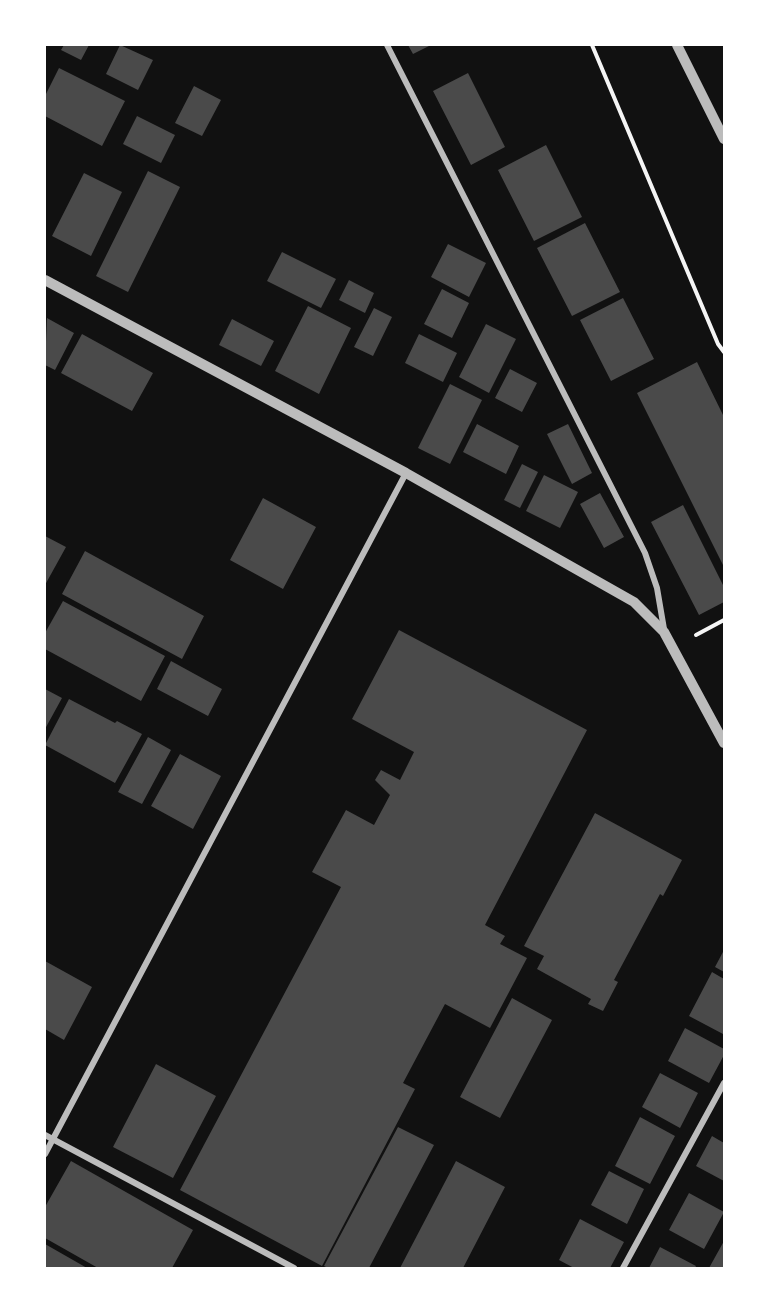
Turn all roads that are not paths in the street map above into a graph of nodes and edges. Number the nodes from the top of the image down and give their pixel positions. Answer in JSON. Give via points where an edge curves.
{"nodes":[{"id":1,"x":387,"y":45,"type":"edge"},
{"id":2,"x":677,"y":45,"type":"edge"},
{"id":3,"x":724,"y":139,"type":"edge"},
{"id":4,"x":45,"y":280,"type":"edge"},
{"id":5,"x":406,"y":473,"type":"junction"},
{"id":6,"x":664,"y":632,"type":"junction"},
{"id":7,"x":724,"y":743,"type":"edge"},
{"id":8,"x":724,"y":1083,"type":"edge"},
{"id":9,"x":45,"y":1135,"type":"edge"},
{"id":10,"x":53,"y":1139,"type":"junction"},
{"id":11,"x":45,"y":1154,"type":"edge"},
{"id":12,"x":294,"y":1268,"type":"edge"},
{"id":13,"x":623,"y":1268,"type":"edge"}],
"edges":[{"from":1,"to":6,"type":"street","via":[[645,554],[657,588]]},
{"from":2,"to":3,"type":"street"},
{"from":4,"to":5,"type":"street"},
{"from":5,"to":6,"type":"street","via":[[634,602]]},
{"from":5,"to":10,"type":"street"},
{"from":6,"to":7,"type":"street"},
{"from":8,"to":13,"type":"street"},
{"from":9,"to":10,"type":"street"},
{"from":10,"to":11,"type":"street"},
{"from":10,"to":12,"type":"street"}]}
